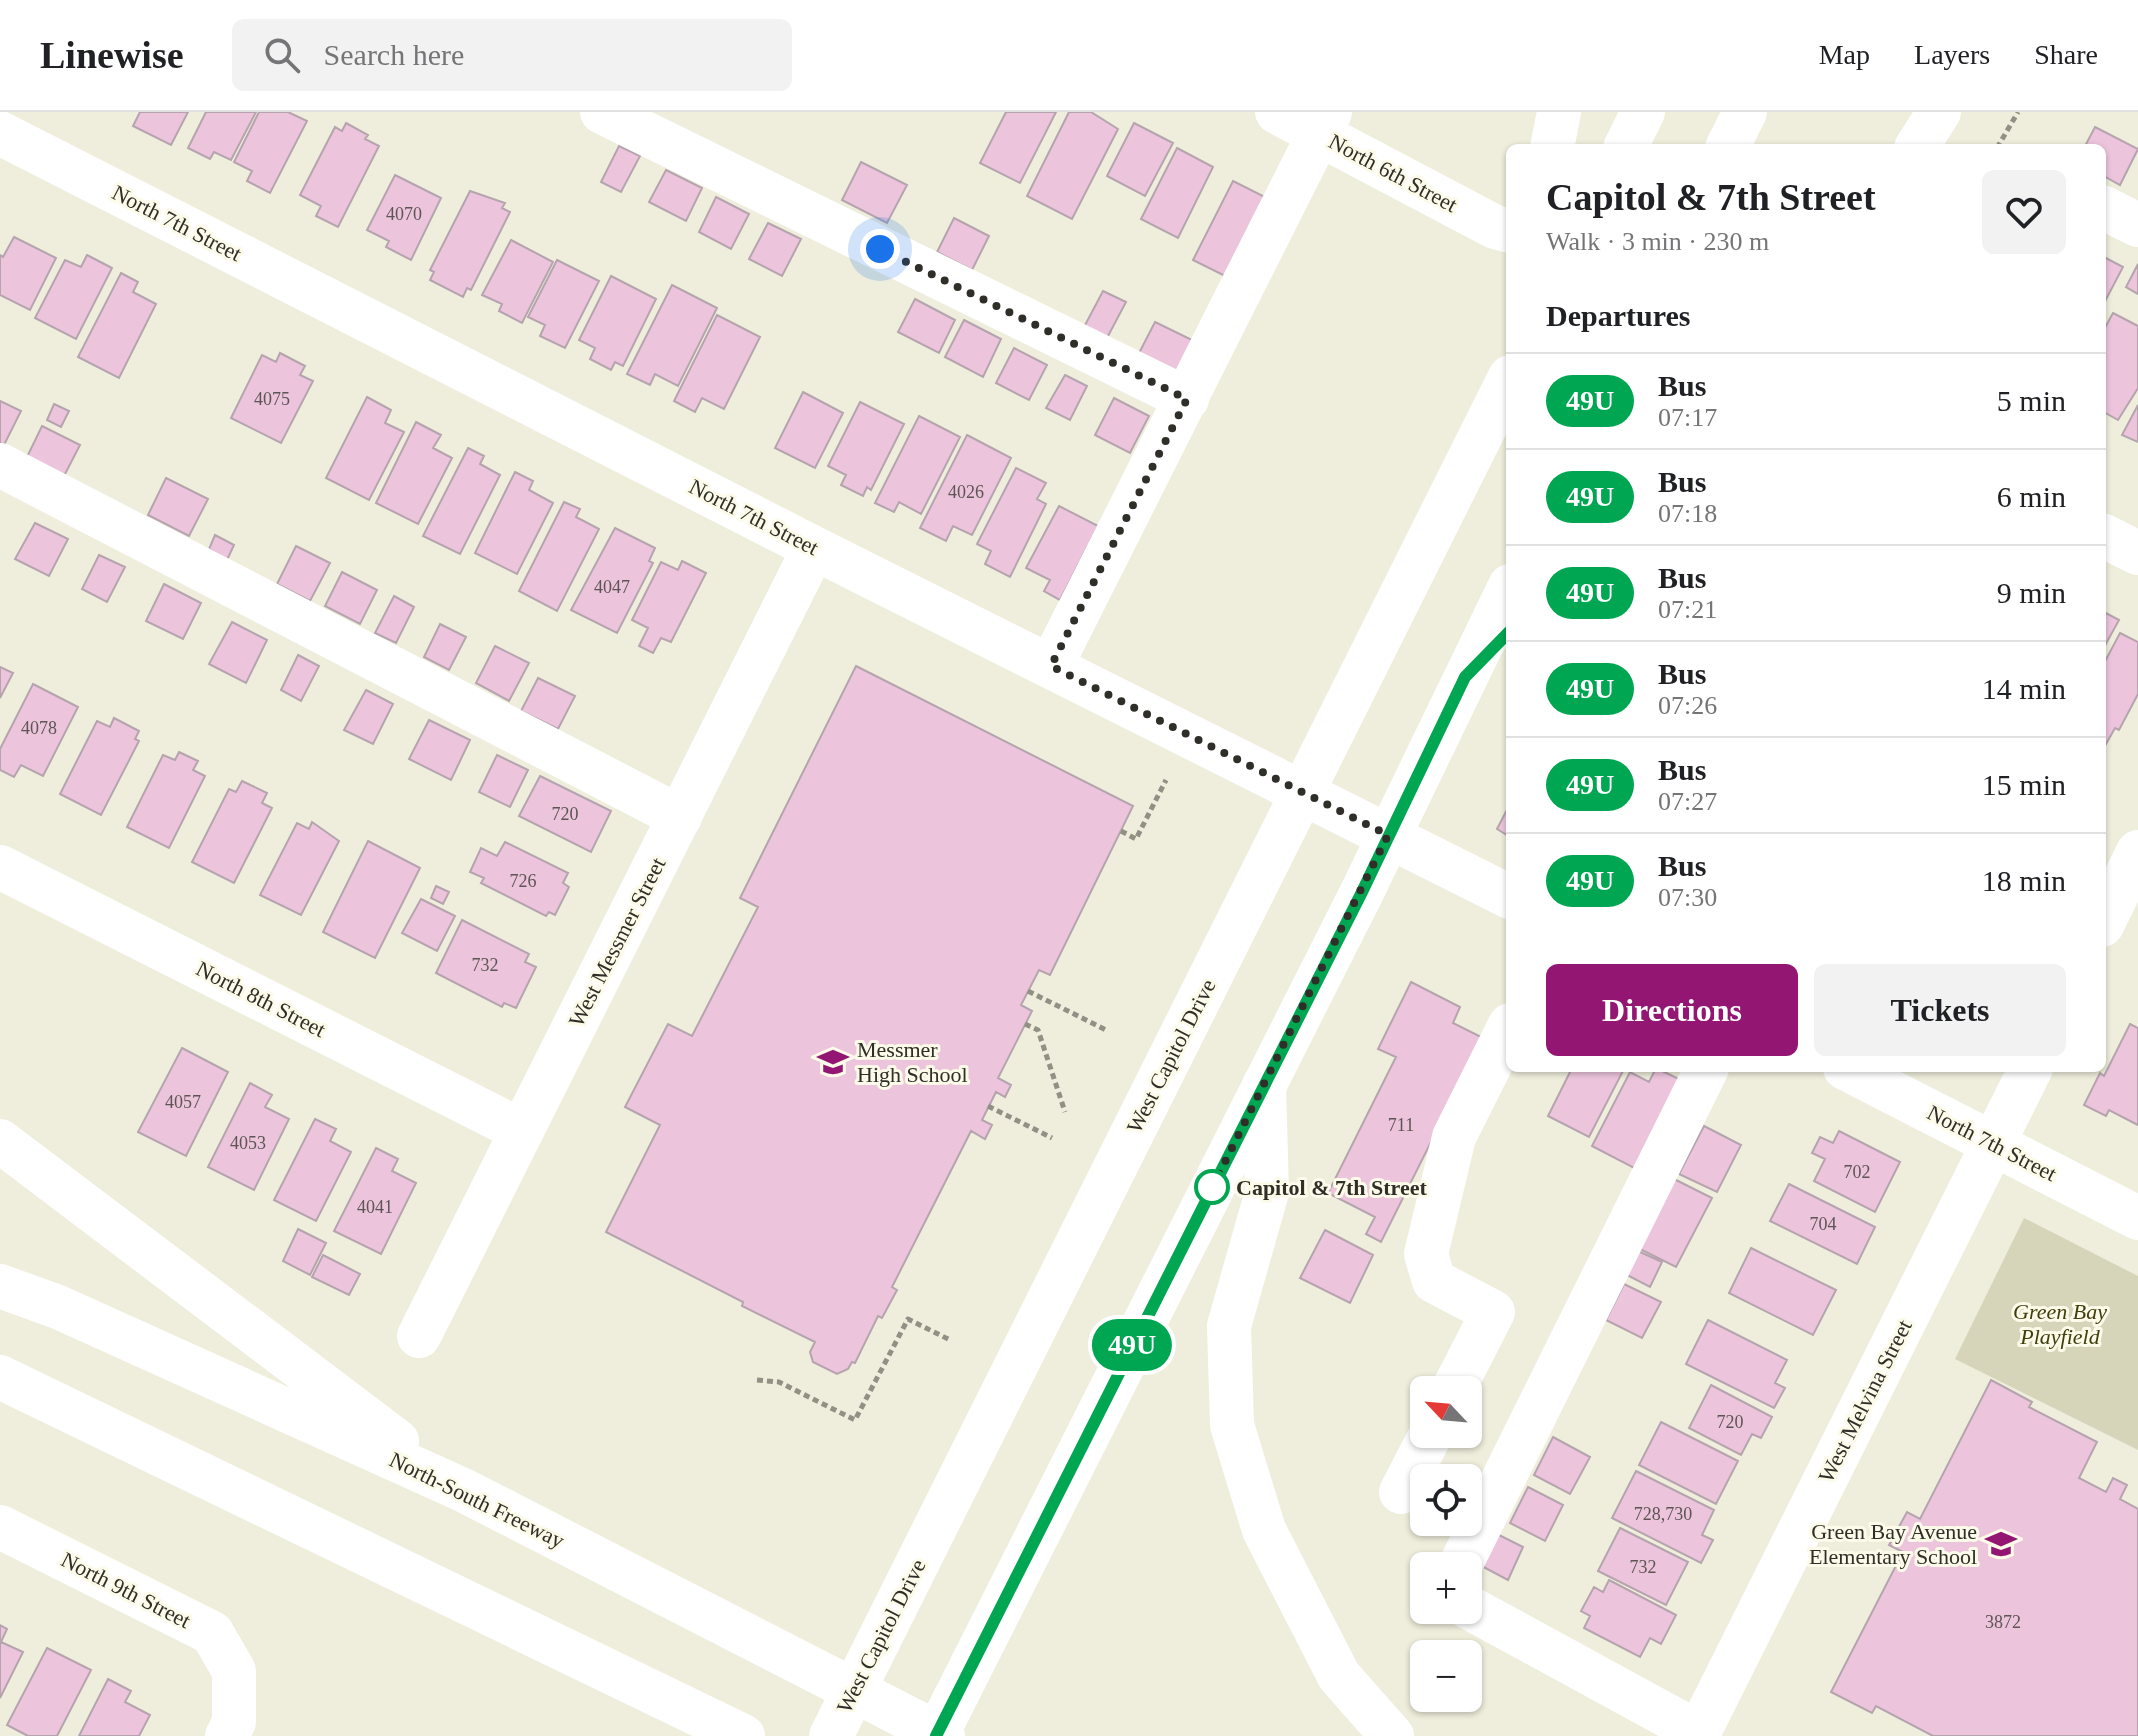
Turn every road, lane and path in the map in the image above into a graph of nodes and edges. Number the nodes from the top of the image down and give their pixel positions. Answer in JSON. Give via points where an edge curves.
{"nodes":[{"id":1,"x":6,"y":112,"type":"edge"},
{"id":2,"x":602,"y":112,"type":"edge"},
{"id":3,"x":1277,"y":112,"type":"edge"},
{"id":4,"x":1559,"y":112,"type":"edge"},
{"id":5,"x":1643,"y":112,"type":"edge"},
{"id":6,"x":1745,"y":112,"type":"edge"},
{"id":7,"x":1939,"y":112,"type":"edge"},
{"id":8,"x":2018,"y":112,"type":"edge"},
{"id":9,"x":1325,"y":123,"type":"edge"},
{"id":10,"x":0,"y":124,"type":"edge"},
{"id":11,"x":0,"y":133,"type":"edge"},
{"id":12,"x":1553,"y":144,"type":"edge"},
{"id":13,"x":1627,"y":144,"type":"edge"},
{"id":14,"x":1729,"y":144,"type":"edge"},
{"id":15,"x":1919,"y":144,"type":"edge"},
{"id":16,"x":1999,"y":144,"type":"edge"},
{"id":17,"x":2106,"y":209,"type":"edge"},
{"id":18,"x":2138,"y":225,"type":"edge"},
{"id":19,"x":1506,"y":230,"type":"edge"},
{"id":20,"x":1504,"y":388,"type":"edge"},
{"id":21,"x":1187,"y":399,"type":"junction"},
{"id":22,"x":0,"y":465,"type":"edge"},
{"id":23,"x":2106,"y":537,"type":"edge"},
{"id":24,"x":814,"y":548,"type":"junction"},
{"id":25,"x":2138,"y":553,"type":"edge"},
{"id":26,"x":1506,"y":594,"type":"edge"},
{"id":27,"x":1506,"y":635,"type":"edge"},
{"id":28,"x":1051,"y":666,"type":"junction"},
{"id":29,"x":1465,"y":677,"type":"junction"},
{"id":30,"x":1166,"y":780,"type":"dead end"},
{"id":31,"x":1303,"y":792,"type":"junction"},
{"id":32,"x":680,"y":817,"type":"junction"},
{"id":33,"x":1121,"y":831,"type":"dead end"},
{"id":34,"x":1388,"y":835,"type":"junction"},
{"id":35,"x":0,"y":867,"type":"edge"},
{"id":36,"x":2125,"y":875,"type":"edge"},
{"id":37,"x":1506,"y":895,"type":"edge"},
{"id":38,"x":2106,"y":916,"type":"edge"},
{"id":39,"x":1028,"y":991,"type":"dead end"},
{"id":40,"x":1025,"y":1024,"type":"dead end"},
{"id":41,"x":1106,"y":1030,"type":"dead end"},
{"id":42,"x":1506,"y":1033,"type":"edge"},
{"id":43,"x":1705,"y":1072,"type":"edge"},
{"id":44,"x":1853,"y":1072,"type":"edge"},
{"id":45,"x":2029,"y":1072,"type":"edge"},
{"id":46,"x":1264,"y":1085,"type":"junction"},
{"id":47,"x":988,"y":1106,"type":"dead end"},
{"id":48,"x":1065,"y":1112,"type":"dead end"},
{"id":49,"x":522,"y":1131,"type":"junction"},
{"id":50,"x":1052,"y":1138,"type":"dead end"},
{"id":51,"x":0,"y":1141,"type":"edge"},
{"id":52,"x":1993,"y":1143,"type":"junction"},
{"id":53,"x":2138,"y":1218,"type":"edge"},
{"id":54,"x":0,"y":1286,"type":"edge"},
{"id":55,"x":419,"y":1336,"type":"dead end"},
{"id":56,"x":950,"y":1340,"type":"dead end"},
{"id":57,"x":1460,"y":1376,"type":"edge"},
{"id":58,"x":0,"y":1377,"type":"edge"},
{"id":59,"x":757,"y":1380,"type":"dead end"},
{"id":60,"x":1424,"y":1448,"type":"edge"},
{"id":61,"x":463,"y":1490,"type":"junction"},
{"id":62,"x":1401,"y":1492,"type":"dead end"},
{"id":63,"x":0,"y":1527,"type":"edge"},
{"id":64,"x":1467,"y":1552,"type":"edge"},
{"id":65,"x":1482,"y":1615,"type":"edge"},
{"id":66,"x":1698,"y":1734,"type":"edge"},
{"id":67,"x":227,"y":1736,"type":"edge"},
{"id":68,"x":743,"y":1736,"type":"edge"},
{"id":69,"x":831,"y":1736,"type":"edge"},
{"id":70,"x":936,"y":1736,"type":"edge"},
{"id":71,"x":943,"y":1736,"type":"edge"},
{"id":72,"x":1392,"y":1736,"type":"edge"}],
"edges":[{"from":1,"to":10,"type":"main road"},
{"from":2,"to":21,"type":"main road"},
{"from":3,"to":9,"type":"main road","name":"North 6th Street"},
{"from":4,"to":12,"type":"main road"},
{"from":5,"to":13,"type":"main road"},
{"from":6,"to":14,"type":"main road"},
{"from":7,"to":15,"type":"main road"},
{"from":8,"to":16,"type":"path"},
{"from":9,"to":19,"type":"main road","name":"North 6th Street"},
{"from":9,"to":21,"type":"main road"},
{"from":11,"to":24,"type":"main road","name":"North 7th Street"},
{"from":17,"to":18,"type":"main road"},
{"from":20,"to":31,"type":"main road","name":"West Capitol Drive"},
{"from":21,"to":28,"type":"main road"},
{"from":22,"to":32,"type":"main road"},
{"from":23,"to":25,"type":"main road"},
{"from":24,"to":28,"type":"main road","name":"North 7th Street"},
{"from":24,"to":32,"type":"main road","name":"West Messmer Street"},
{"from":26,"to":29,"type":"main road"},
{"from":27,"to":29,"type":"main road"},
{"from":28,"to":31,"type":"main road","name":"North 7th Street"},
{"from":29,"to":34,"type":"main road"},
{"from":30,"to":33,"type":"path","via":[[1136,839]]},
{"from":31,"to":34,"type":"main road","name":"North 7th Street"},
{"from":31,"to":69,"type":"main road","name":"West Capitol Drive"},
{"from":32,"to":49,"type":"main road","name":"West Messmer Street"},
{"from":34,"to":37,"type":"main road","name":"North 7th Street"},
{"from":34,"to":46,"type":"main road"},
{"from":35,"to":49,"type":"main road","name":"North 8th Street"},
{"from":36,"to":38,"type":"main road"},
{"from":39,"to":41,"type":"path"},
{"from":40,"to":48,"type":"path","via":[[1038,1030]]},
{"from":42,"to":57,"type":"main road","via":[[1454,1137],[1426,1254],[1434,1281],[1493,1312]]},
{"from":43,"to":64,"type":"main road"},
{"from":44,"to":52,"type":"main road","name":"North 7th Street"},
{"from":45,"to":52,"type":"main road","name":"West Melvina Street"},
{"from":46,"to":70,"type":"main road"},
{"from":46,"to":72,"type":"main road","via":[[1267,1192],[1229,1326],[1232,1425],[1264,1530],[1339,1676]]},
{"from":47,"to":50,"type":"path"},
{"from":49,"to":55,"type":"main road","name":"West Messmer Street"},
{"from":51,"to":61,"type":"main road"},
{"from":52,"to":53,"type":"main road","name":"North 7th Street"},
{"from":52,"to":66,"type":"main road","name":"West Melvina Street"},
{"from":54,"to":61,"type":"main road","name":"North-South Freeway","via":[[58,1307]]},
{"from":56,"to":59,"type":"path","via":[[908,1319],[855,1420],[779,1382]]},
{"from":58,"to":68,"type":"main road"},
{"from":60,"to":62,"type":"main road"},
{"from":61,"to":71,"type":"main road","name":"North-South Freeway"},
{"from":63,"to":67,"type":"main road","name":"North 9th Street","via":[[212,1633],[234,1671],[234,1722]]},
{"from":65,"to":66,"type":"main road"}]}
